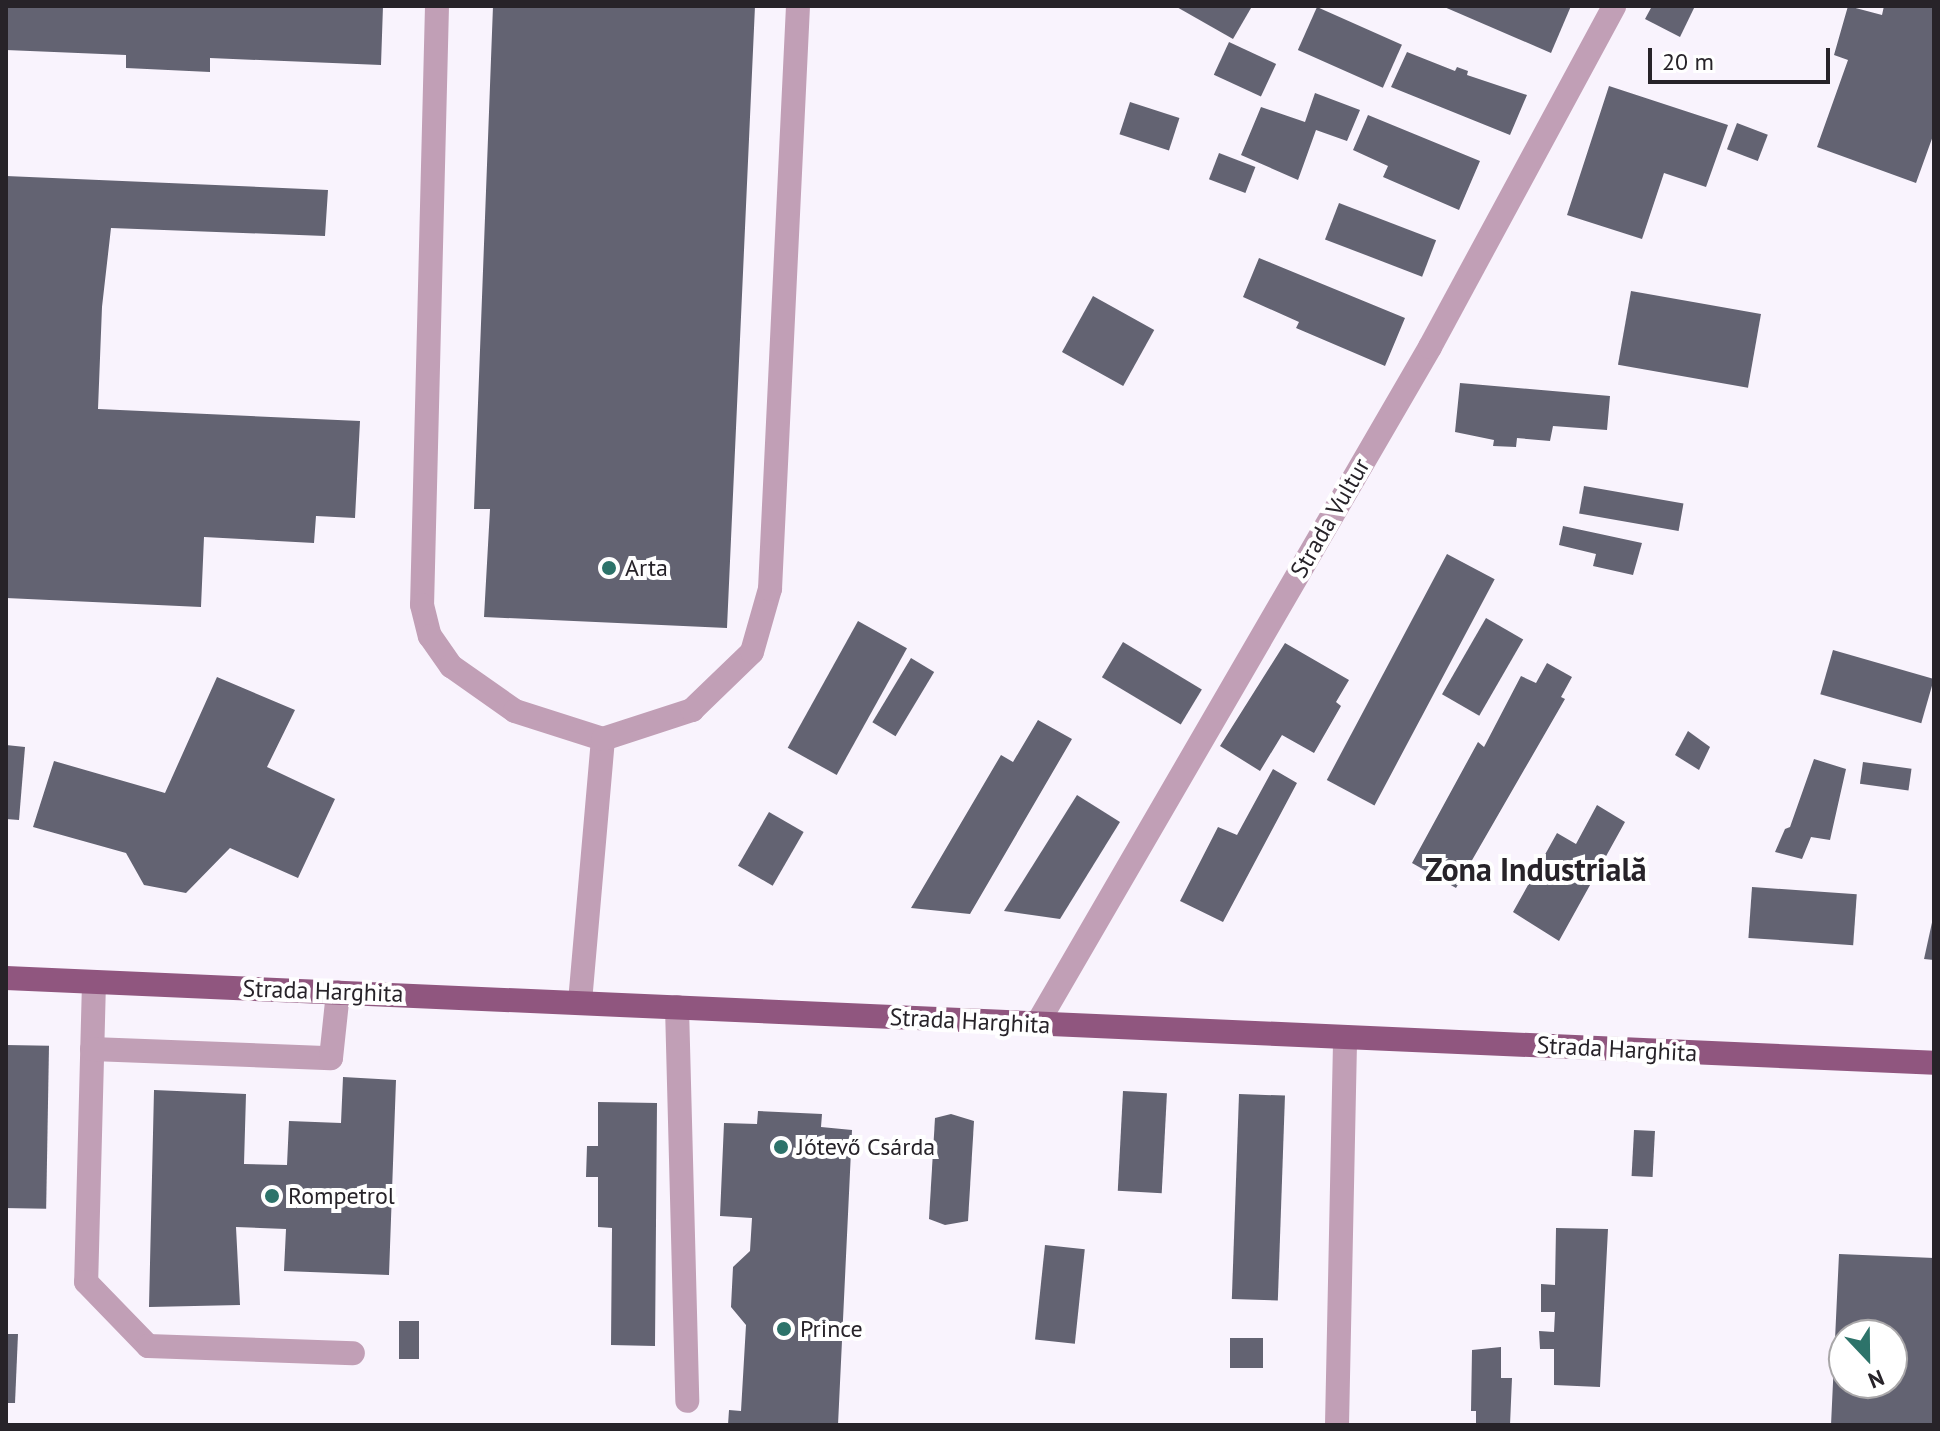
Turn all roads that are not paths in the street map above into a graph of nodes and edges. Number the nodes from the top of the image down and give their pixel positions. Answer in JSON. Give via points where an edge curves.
{"nodes":[{"id":1,"x":437,"y":6,"type":"edge"},
{"id":2,"x":798,"y":6,"type":"edge"},
{"id":3,"x":1614,"y":6,"type":"edge"},
{"id":4,"x":603,"y":739,"type":"junction"},
{"id":5,"x":6,"y":978,"type":"edge"},
{"id":6,"x":94,"y":982,"type":"junction"},
{"id":7,"x":338,"y":992,"type":"junction"},
{"id":8,"x":580,"y":1003,"type":"junction"},
{"id":9,"x":677,"y":1007,"type":"junction"},
{"id":10,"x":1037,"y":1024,"type":"junction"},
{"id":11,"x":1345,"y":1037,"type":"junction"},
{"id":12,"x":92,"y":1049,"type":"junction"},
{"id":13,"x":1934,"y":1063,"type":"edge"},
{"id":14,"x":353,"y":1353,"type":"dead end"},
{"id":15,"x":687,"y":1401,"type":"dead end"},
{"id":16,"x":1337,"y":1425,"type":"edge"}],
"edges":[{"from":1,"to":4,"type":"street","via":[[422,605],[430,636],[451,666],[515,711]]},
{"from":2,"to":4,"type":"street","via":[[770,589],[752,652],[692,710]]},
{"from":3,"to":10,"type":"street","name":"Strada Vultur","via":[[1430,347]]},
{"from":4,"to":8,"type":"street"},
{"from":5,"to":6,"type":"main road","name":"Strada Harghita"},
{"from":6,"to":7,"type":"main road","name":"Strada Harghita"},
{"from":6,"to":12,"type":"street"},
{"from":7,"to":8,"type":"main road","name":"Strada Harghita"},
{"from":7,"to":12,"type":"street","via":[[331,1058]]},
{"from":8,"to":9,"type":"main road","name":"Strada Harghita"},
{"from":9,"to":10,"type":"main road","name":"Strada Harghita"},
{"from":9,"to":15,"type":"street"},
{"from":10,"to":11,"type":"main road","name":"Strada Harghita"},
{"from":11,"to":13,"type":"main road","name":"Strada Harghita"},
{"from":11,"to":16,"type":"street"},
{"from":12,"to":14,"type":"street","via":[[86,1282],[148,1346]]}]}
